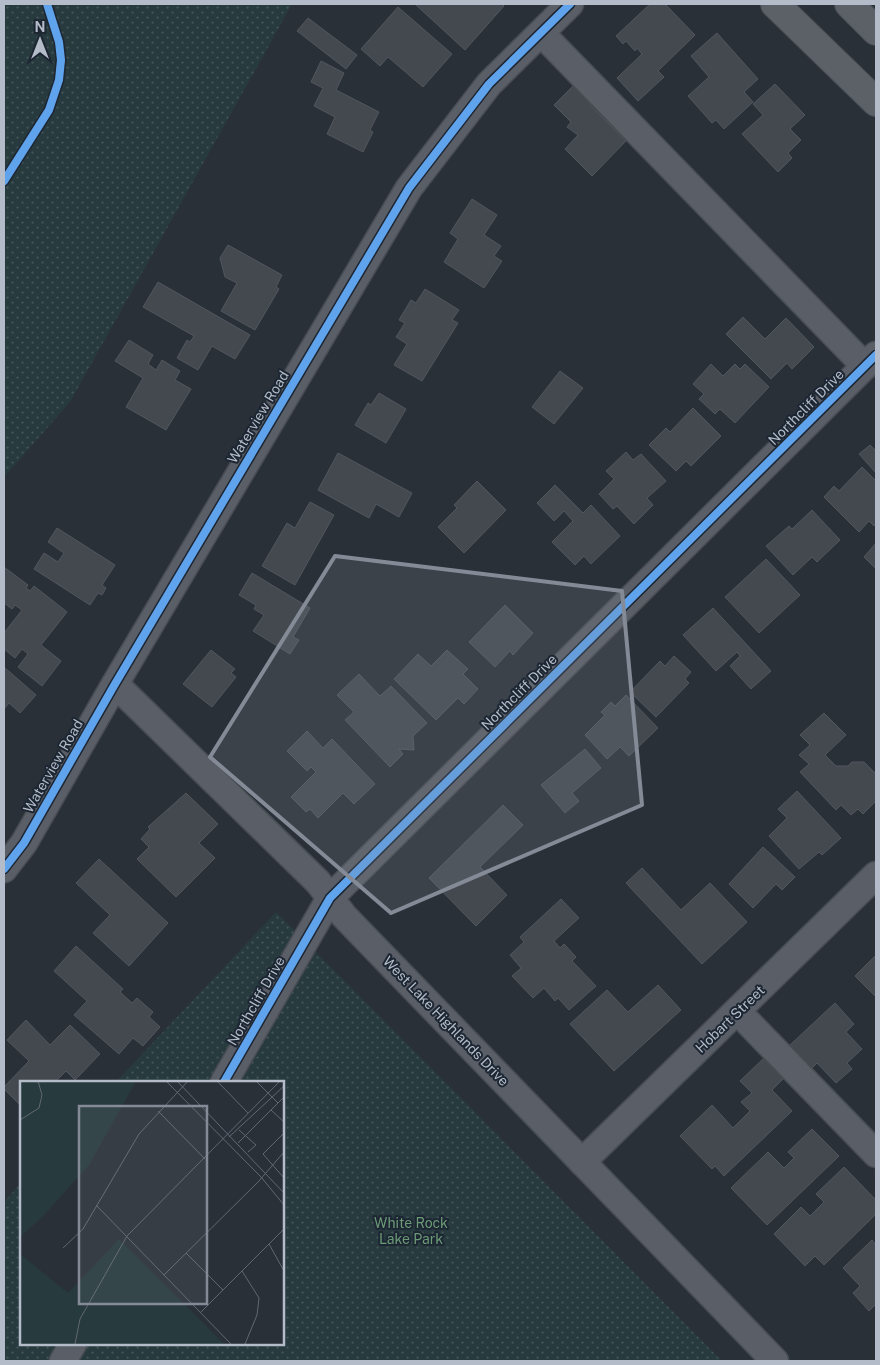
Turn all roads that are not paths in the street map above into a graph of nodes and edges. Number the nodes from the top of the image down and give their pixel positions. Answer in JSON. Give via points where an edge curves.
{"nodes":[{"id":1,"x":570,"y":4,"type":"edge"},
{"id":2,"x":775,"y":4,"type":"edge"},
{"id":3,"x":849,"y":4,"type":"edge"},
{"id":4,"x":876,"y":31,"type":"edge"},
{"id":5,"x":541,"y":33,"type":"junction"},
{"id":6,"x":876,"y":102,"type":"edge"},
{"id":7,"x":871,"y":360,"type":"edge"},
{"id":8,"x":115,"y":684,"type":"junction"},
{"id":9,"x":4,"y":869,"type":"edge"},
{"id":10,"x":876,"y":875,"type":"edge"},
{"id":11,"x":330,"y":898,"type":"junction"},
{"id":12,"x":737,"y":1011,"type":"junction"},
{"id":13,"x":225,"y":1081,"type":"edge"},
{"id":14,"x":876,"y":1154,"type":"edge"},
{"id":15,"x":582,"y":1162,"type":"junction"},
{"id":16,"x":72,"y":1345,"type":"edge"},
{"id":17,"x":63,"y":1361,"type":"edge"},
{"id":18,"x":775,"y":1361,"type":"edge"}],
"edges":[{"from":1,"to":5,"type":"street","name":"Waterview Road"},
{"from":2,"to":6,"type":"main road"},
{"from":3,"to":4,"type":"main road"},
{"from":5,"to":7,"type":"street"},
{"from":5,"to":8,"type":"street","name":"Waterview Road","via":[[489,84],[409,188]]},
{"from":7,"to":11,"type":"street","name":"Northcliff Drive"},
{"from":8,"to":9,"type":"street","name":"Waterview Road","via":[[24,844]]},
{"from":8,"to":11,"type":"street","name":"West Lake Highlands Drive","via":[[318,882]]},
{"from":10,"to":12,"type":"street","name":"Hobart Street"},
{"from":11,"to":13,"type":"street","name":"Northcliff Drive"},
{"from":11,"to":15,"type":"street","name":"West Lake Highlands Drive"},
{"from":12,"to":14,"type":"street"},
{"from":12,"to":15,"type":"street","name":"Hobart Street"},
{"from":15,"to":18,"type":"street","name":"West Lake Highlands Drive"},
{"from":16,"to":17,"type":"street"}]}
